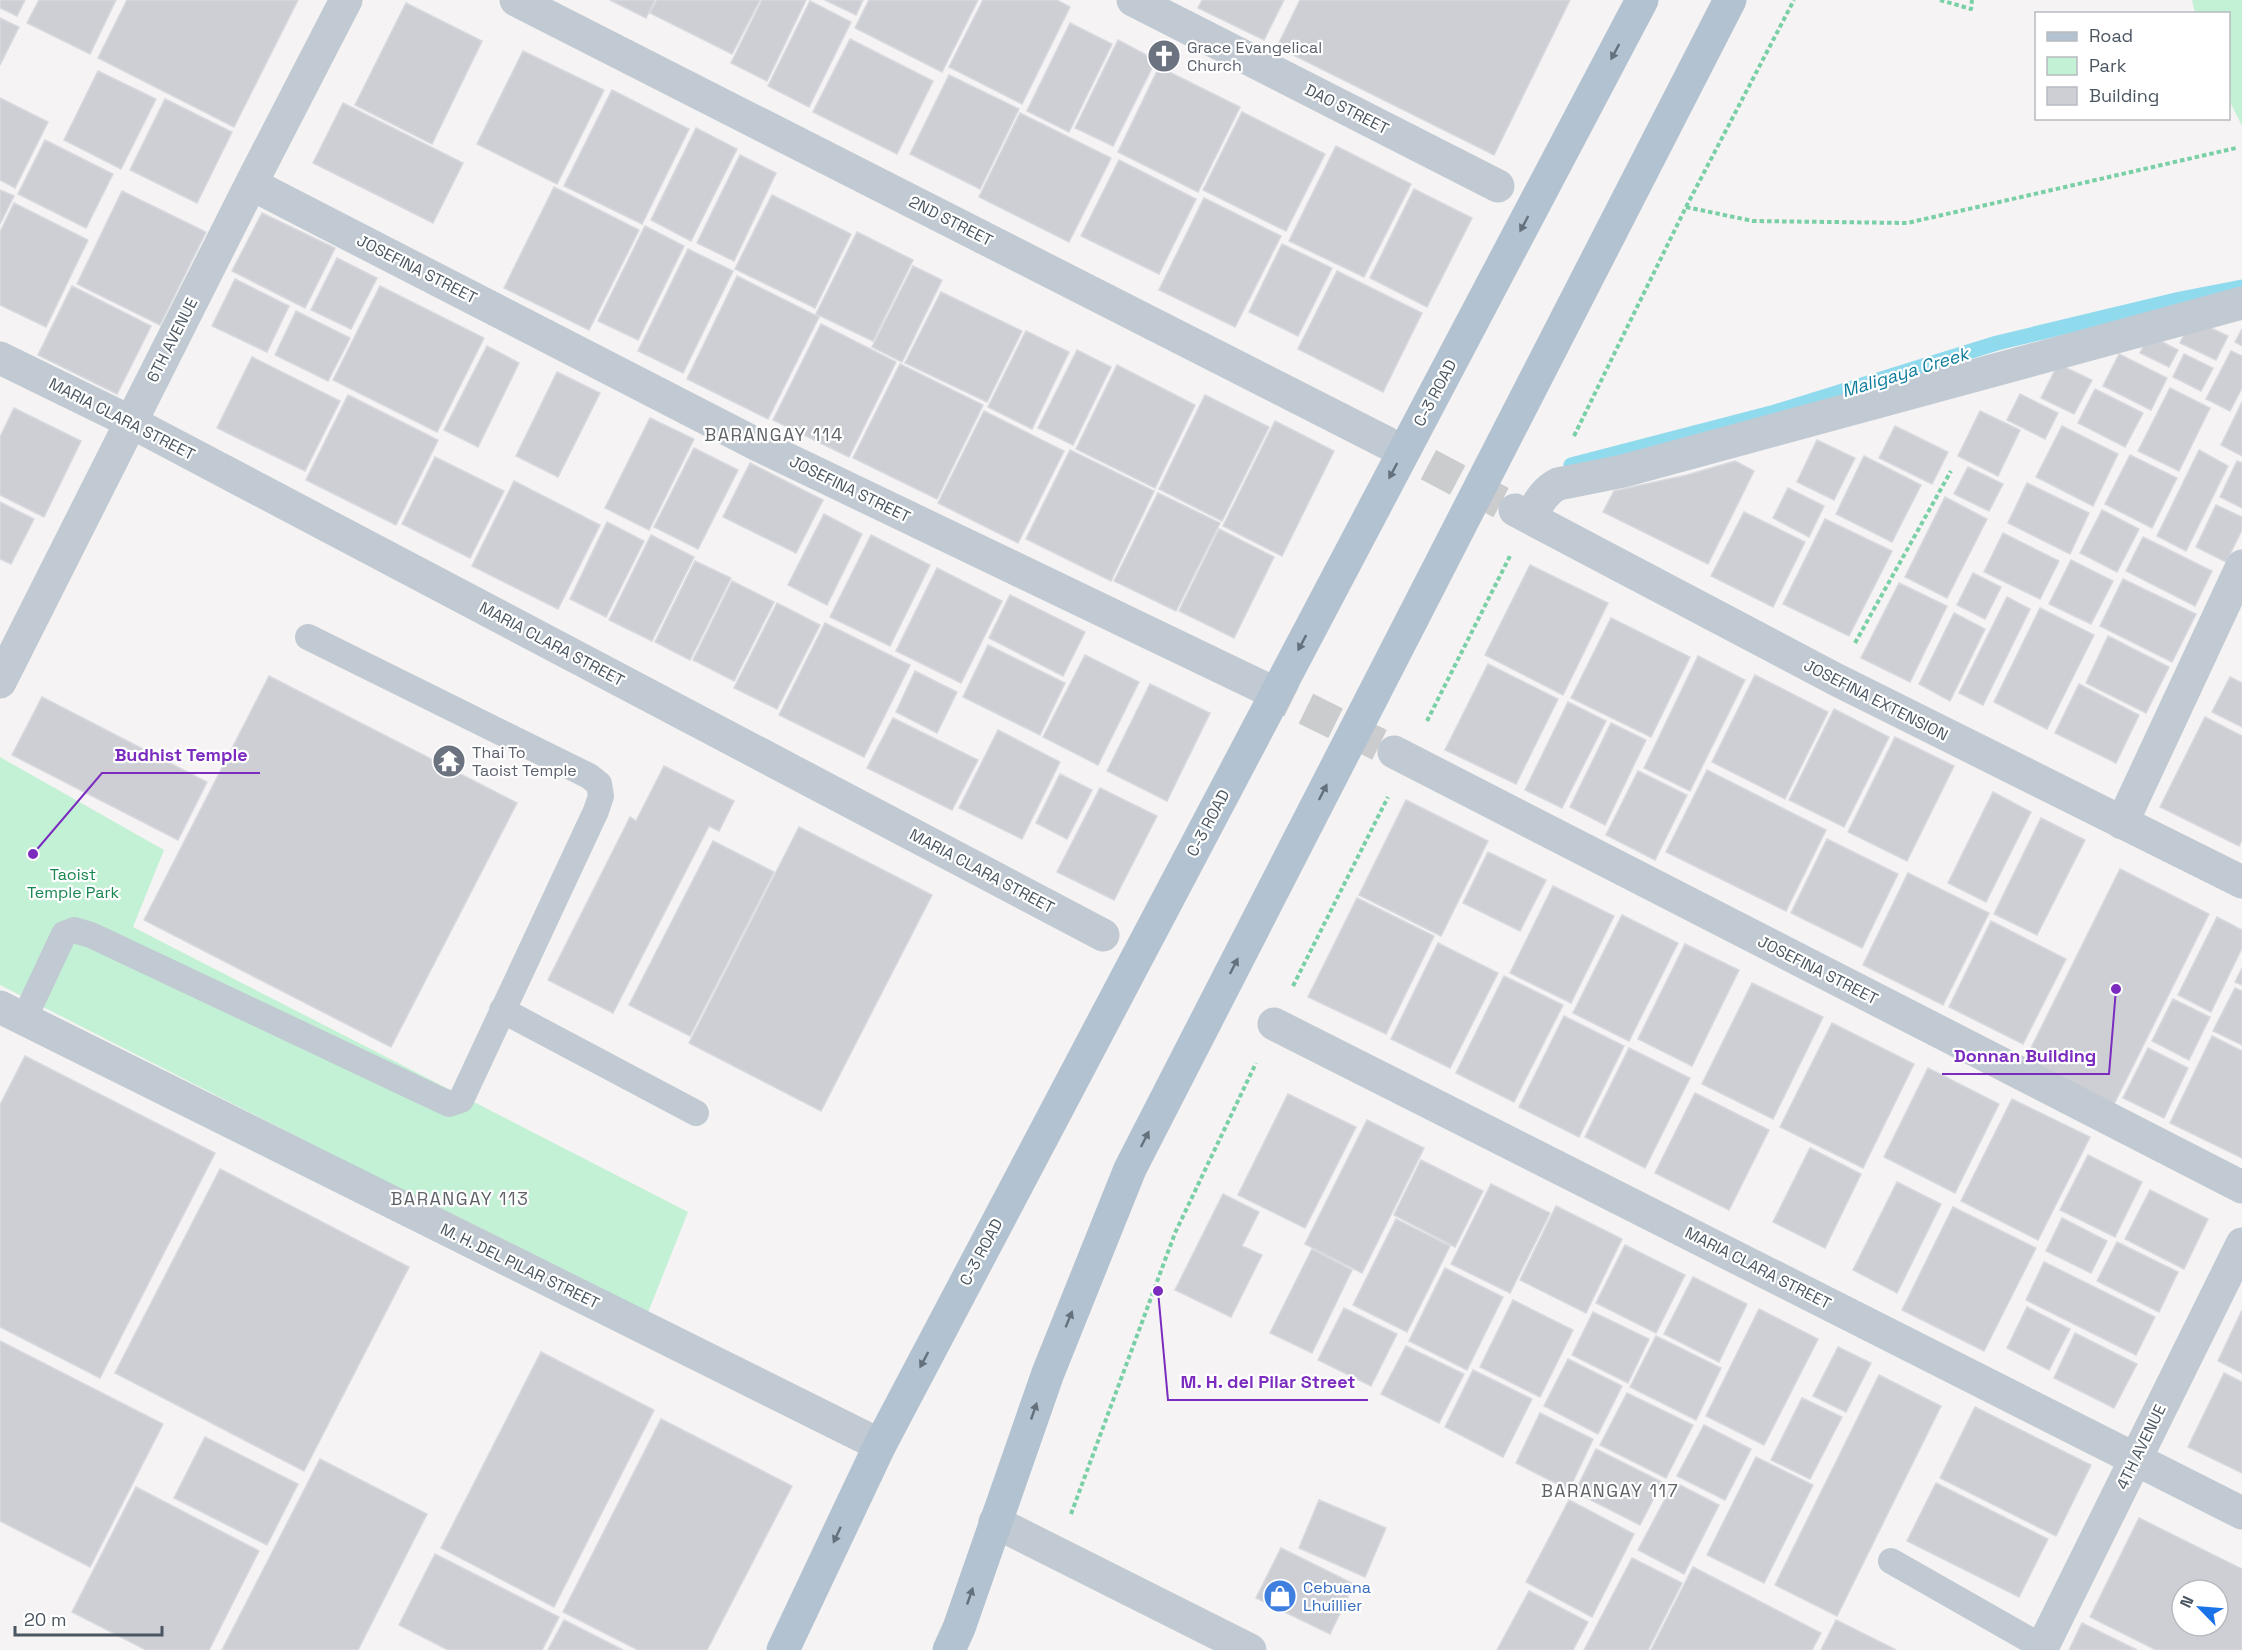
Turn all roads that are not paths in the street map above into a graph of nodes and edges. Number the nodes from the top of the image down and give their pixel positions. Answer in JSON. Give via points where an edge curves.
{"nodes":[{"id":1,"x":346,"y":0,"type":"edge"},
{"id":2,"x":516,"y":0,"type":"edge"},
{"id":3,"x":1133,"y":0,"type":"edge"},
{"id":4,"x":1642,"y":0,"type":"edge"},
{"id":5,"x":1730,"y":0,"type":"edge"},
{"id":6,"x":251,"y":184,"type":"junction"},
{"id":7,"x":1498,"y":186,"type":"dead end"},
{"id":8,"x":2242,"y":303,"type":"edge"},
{"id":9,"x":0,"y":358,"type":"edge"},
{"id":10,"x":131,"y":422,"type":"junction"},
{"id":11,"x":1385,"y":442,"type":"tunnel mouth"},
{"id":12,"x":2242,"y":566,"type":"edge"},
{"id":13,"x":308,"y":637,"type":"dead end"},
{"id":14,"x":3,"y":667,"type":"edge"},
{"id":15,"x":1262,"y":687,"type":"tunnel mouth"},
{"id":16,"x":1394,"y":752,"type":"tunnel mouth"},
{"id":17,"x":2122,"y":823,"type":"junction"},
{"id":18,"x":2242,"y":882,"type":"edge"},
{"id":19,"x":1102,"y":934,"type":"dead end"},
{"id":20,"x":502,"y":1010,"type":"junction"},
{"id":21,"x":12,"y":1013,"type":"edge"},
{"id":22,"x":1274,"y":1024,"type":"dead end"},
{"id":23,"x":696,"y":1113,"type":"dead end"},
{"id":24,"x":2242,"y":1187,"type":"edge"},
{"id":25,"x":2242,"y":1244,"type":"edge"},
{"id":26,"x":880,"y":1445,"type":"junction"},
{"id":27,"x":2136,"y":1458,"type":"junction"},
{"id":28,"x":2242,"y":1513,"type":"edge"},
{"id":29,"x":995,"y":1522,"type":"junction"},
{"id":30,"x":1891,"y":1561,"type":"dead end"},
{"id":31,"x":2041,"y":1649,"type":"edge"},
{"id":32,"x":783,"y":1650,"type":"edge"},
{"id":33,"x":949,"y":1650,"type":"edge"},
{"id":34,"x":1250,"y":1650,"type":"edge"}],
"edges":[{"from":1,"to":6,"type":"street","name":"6TH AVENUE"},
{"from":2,"to":11,"type":"street","name":"2ND STREET"},
{"from":3,"to":7,"type":"street","name":"DAO STREET"},
{"from":4,"to":26,"type":"main road","name":"C-3 ROAD","one_way":true},
{"from":29,"to":5,"type":"main road","one_way":true,"via":[[1048,1373],[1130,1169]]},
{"from":6,"to":10,"type":"street","name":"6TH AVENUE"},
{"from":6,"to":15,"type":"street","name":"JOSEFINA STREET","via":[[760,446]]},
{"from":8,"to":17,"type":"street","name":"JOSEFINA EXTENSION","via":[[1623,471],[1564,482],[1549,488],[1522,513],[1835,680]]},
{"from":9,"to":10,"type":"street","name":"MARIA CLARA STREET"},
{"from":10,"to":14,"type":"street","name":"6TH AVENUE"},
{"from":10,"to":19,"type":"street","name":"MARIA CLARA STREET"},
{"from":12,"to":17,"type":"street"},
{"from":13,"to":20,"type":"lane","via":[[599,784],[596,811]]},
{"from":16,"to":24,"type":"street","name":"JOSEFINA STREET"},
{"from":17,"to":18,"type":"street","name":"JOSEFINA EXTENSION"},
{"from":20,"to":21,"type":"lane","via":[[461,1100],[449,1104],[74,930],[64,934]]},
{"from":20,"to":23,"type":"lane"},
{"from":21,"to":26,"type":"street","name":"M. H. DEL PILAR STREET"},
{"from":22,"to":27,"type":"street","name":"MARIA CLARA STREET"},
{"from":25,"to":27,"type":"street","name":"4TH AVENUE"},
{"from":26,"to":32,"type":"main road","name":"C-3 ROAD","one_way":true},
{"from":27,"to":28,"type":"street","name":"MARIA CLARA STREET"},
{"from":27,"to":31,"type":"street","name":"4TH AVENUE"},
{"from":33,"to":29,"type":"main road","one_way":true},
{"from":29,"to":34,"type":"street"},
{"from":30,"to":31,"type":"lane"}]}
